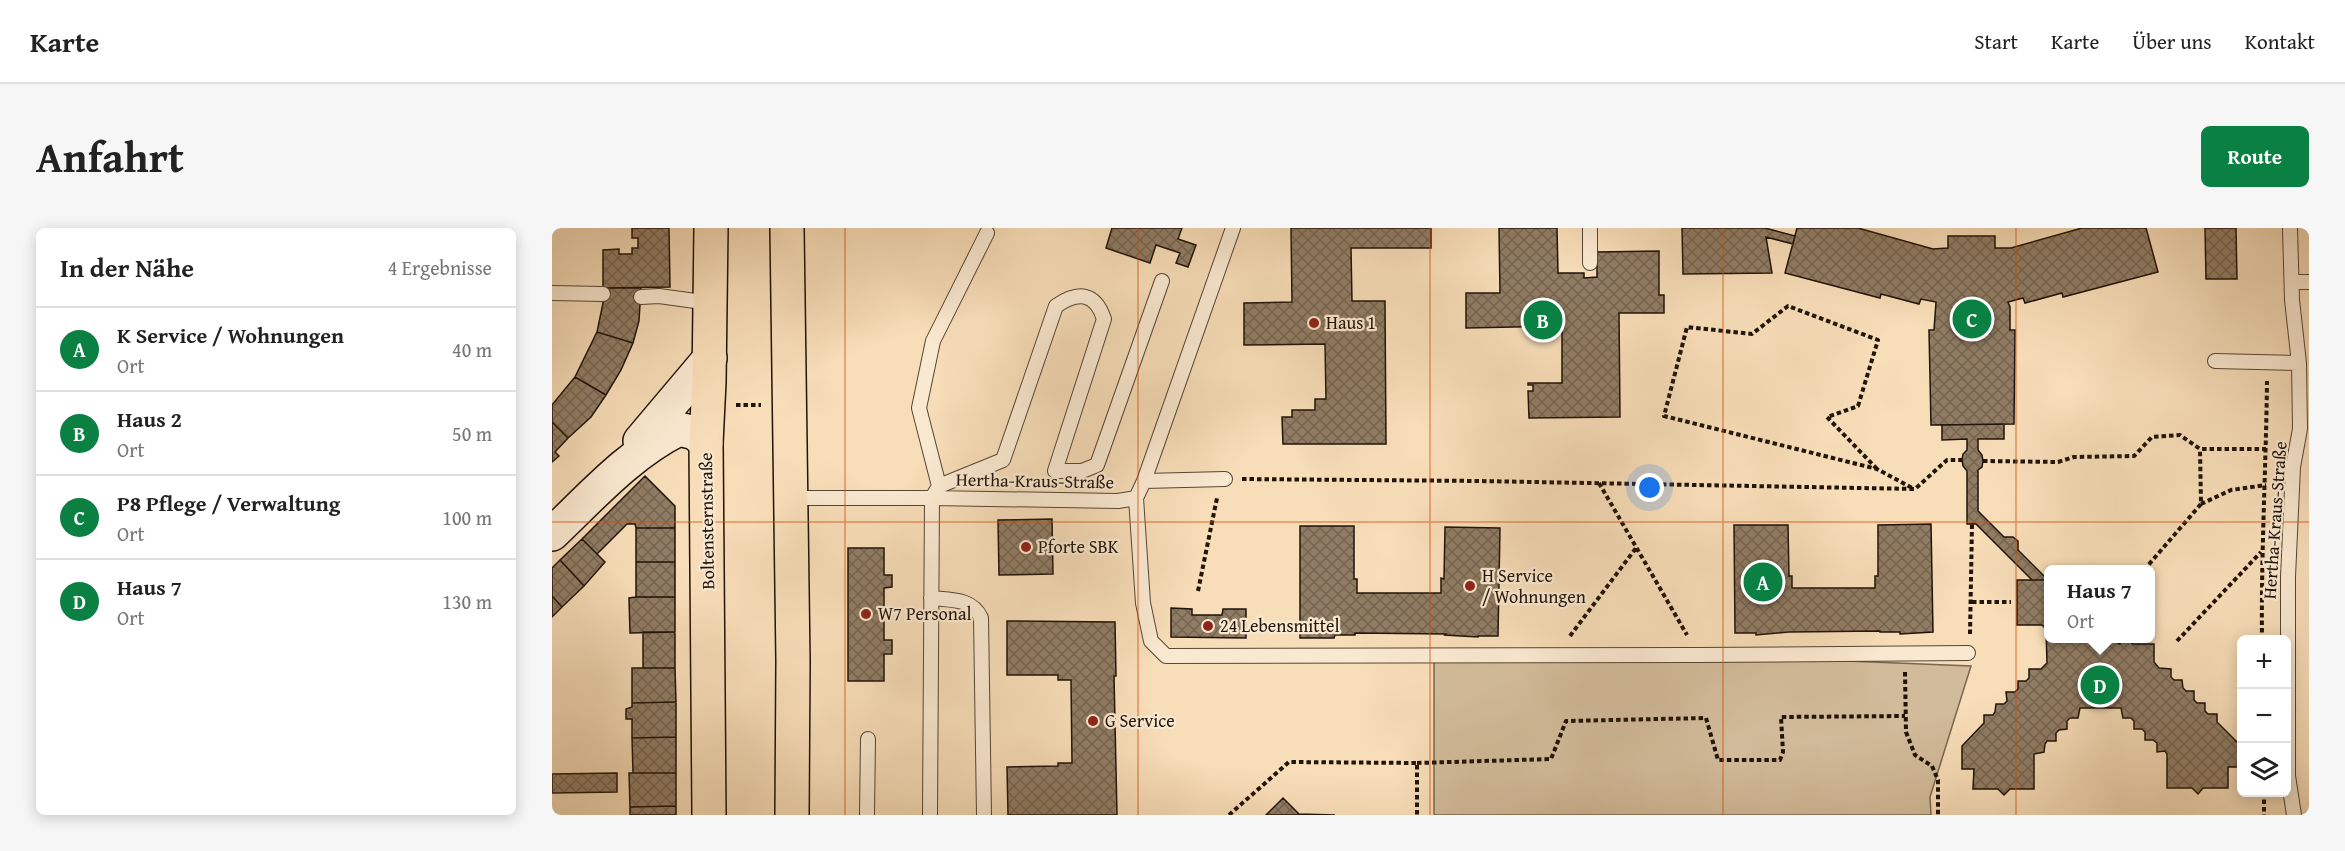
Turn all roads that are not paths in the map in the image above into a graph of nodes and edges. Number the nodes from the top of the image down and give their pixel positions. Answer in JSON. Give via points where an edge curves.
{"nodes":[{"id":1,"x":711,"y":228,"type":"edge"},
{"id":2,"x":787,"y":228,"type":"edge"},
{"id":3,"x":1233,"y":228,"type":"edge"},
{"id":4,"x":1590,"y":228,"type":"edge"},
{"id":5,"x":2290,"y":228,"type":"edge"},
{"id":6,"x":987,"y":233,"type":"dead end"},
{"id":7,"x":1590,"y":262,"type":"dead end"},
{"id":8,"x":1162,"y":281,"type":"dead end"},
{"id":9,"x":2292,"y":282,"type":"junction"},
{"id":10,"x":2309,"y":282,"type":"edge"},
{"id":11,"x":552,"y":293,"type":"edge"},
{"id":12,"x":603,"y":294,"type":"dead end"},
{"id":13,"x":641,"y":297,"type":"dead end"},
{"id":14,"x":710,"y":303,"type":"junction"},
{"id":15,"x":710,"y":358,"type":"junction"},
{"id":16,"x":2215,"y":361,"type":"dead end"},
{"id":17,"x":2299,"y":363,"type":"junction"},
{"id":18,"x":706,"y":443,"type":"junction"},
{"id":19,"x":609,"y":479,"type":"junction"},
{"id":20,"x":1225,"y":479,"type":"road end"},
{"id":21,"x":1144,"y":481,"type":"junction"},
{"id":22,"x":936,"y":492,"type":"junction"},
{"id":23,"x":790,"y":498,"type":"junction"},
{"id":24,"x":1136,"y":498,"type":"junction"},
{"id":25,"x":552,"y":534,"type":"edge"},
{"id":26,"x":931,"y":598,"type":"junction"},
{"id":27,"x":1968,"y":653,"type":"road end"},
{"id":28,"x":868,"y":739,"type":"dead end"},
{"id":29,"x":710,"y":815,"type":"edge"},
{"id":30,"x":792,"y":815,"type":"edge"},
{"id":31,"x":867,"y":815,"type":"edge"},
{"id":32,"x":930,"y":815,"type":"edge"},
{"id":33,"x":984,"y":815,"type":"edge"},
{"id":34,"x":2294,"y":815,"type":"edge"}],
"edges":[{"from":1,"to":14,"type":"main road","name":"Boltensternstraße"},
{"from":2,"to":23,"type":"main road"},
{"from":3,"to":21,"type":"lane","name":"Hertha-Kraus-Straße"},
{"from":4,"to":7,"type":"lane"},
{"from":5,"to":9,"type":"lane","name":"Hertha-Kraus-Straße"},
{"from":6,"to":22,"type":"lane","via":[[933,341],[919,408]]},
{"from":8,"to":22,"type":"lane","via":[[1097,465],[1082,471],[1055,471],[1104,319],[1094,300],[1078,295],[1056,306],[1003,460]]},
{"from":9,"to":10,"type":"lane"},
{"from":9,"to":17,"type":"lane","name":"Hertha-Kraus-Straße"},
{"from":11,"to":12,"type":"lane"},
{"from":13,"to":14,"type":"lane"},
{"from":14,"to":15,"type":"main road","name":"Boltensternstraße"},
{"from":15,"to":18,"type":"main road","name":"Boltensternstraße"},
{"from":15,"to":19,"type":"street"},
{"from":16,"to":17,"type":"lane"},
{"from":17,"to":34,"type":"lane","name":"Hertha-Kraus-Straße","via":[[2300,429],[2293,467],[2288,577],[2288,776]]},
{"from":18,"to":19,"type":"street","via":[[695,433],[679,429],[642,450]]},
{"from":18,"to":29,"type":"main road","name":"Boltensternstraße"},
{"from":19,"to":25,"type":"street"},
{"from":20,"to":21,"type":"lane"},
{"from":21,"to":24,"type":"lane","name":"Hertha-Kraus-Straße"},
{"from":22,"to":23,"type":"lane","name":"Hertha-Kraus-Straße"},
{"from":22,"to":24,"type":"lane","name":"Hertha-Kraus-Straße","via":[[1118,501]]},
{"from":22,"to":26,"type":"lane"},
{"from":23,"to":30,"type":"main road"},
{"from":24,"to":27,"type":"lane","via":[[1143,603],[1151,641],[1166,656]]},
{"from":26,"to":32,"type":"lane"},
{"from":26,"to":33,"type":"lane","via":[[970,604],[981,618]]},
{"from":28,"to":31,"type":"lane"}]}
